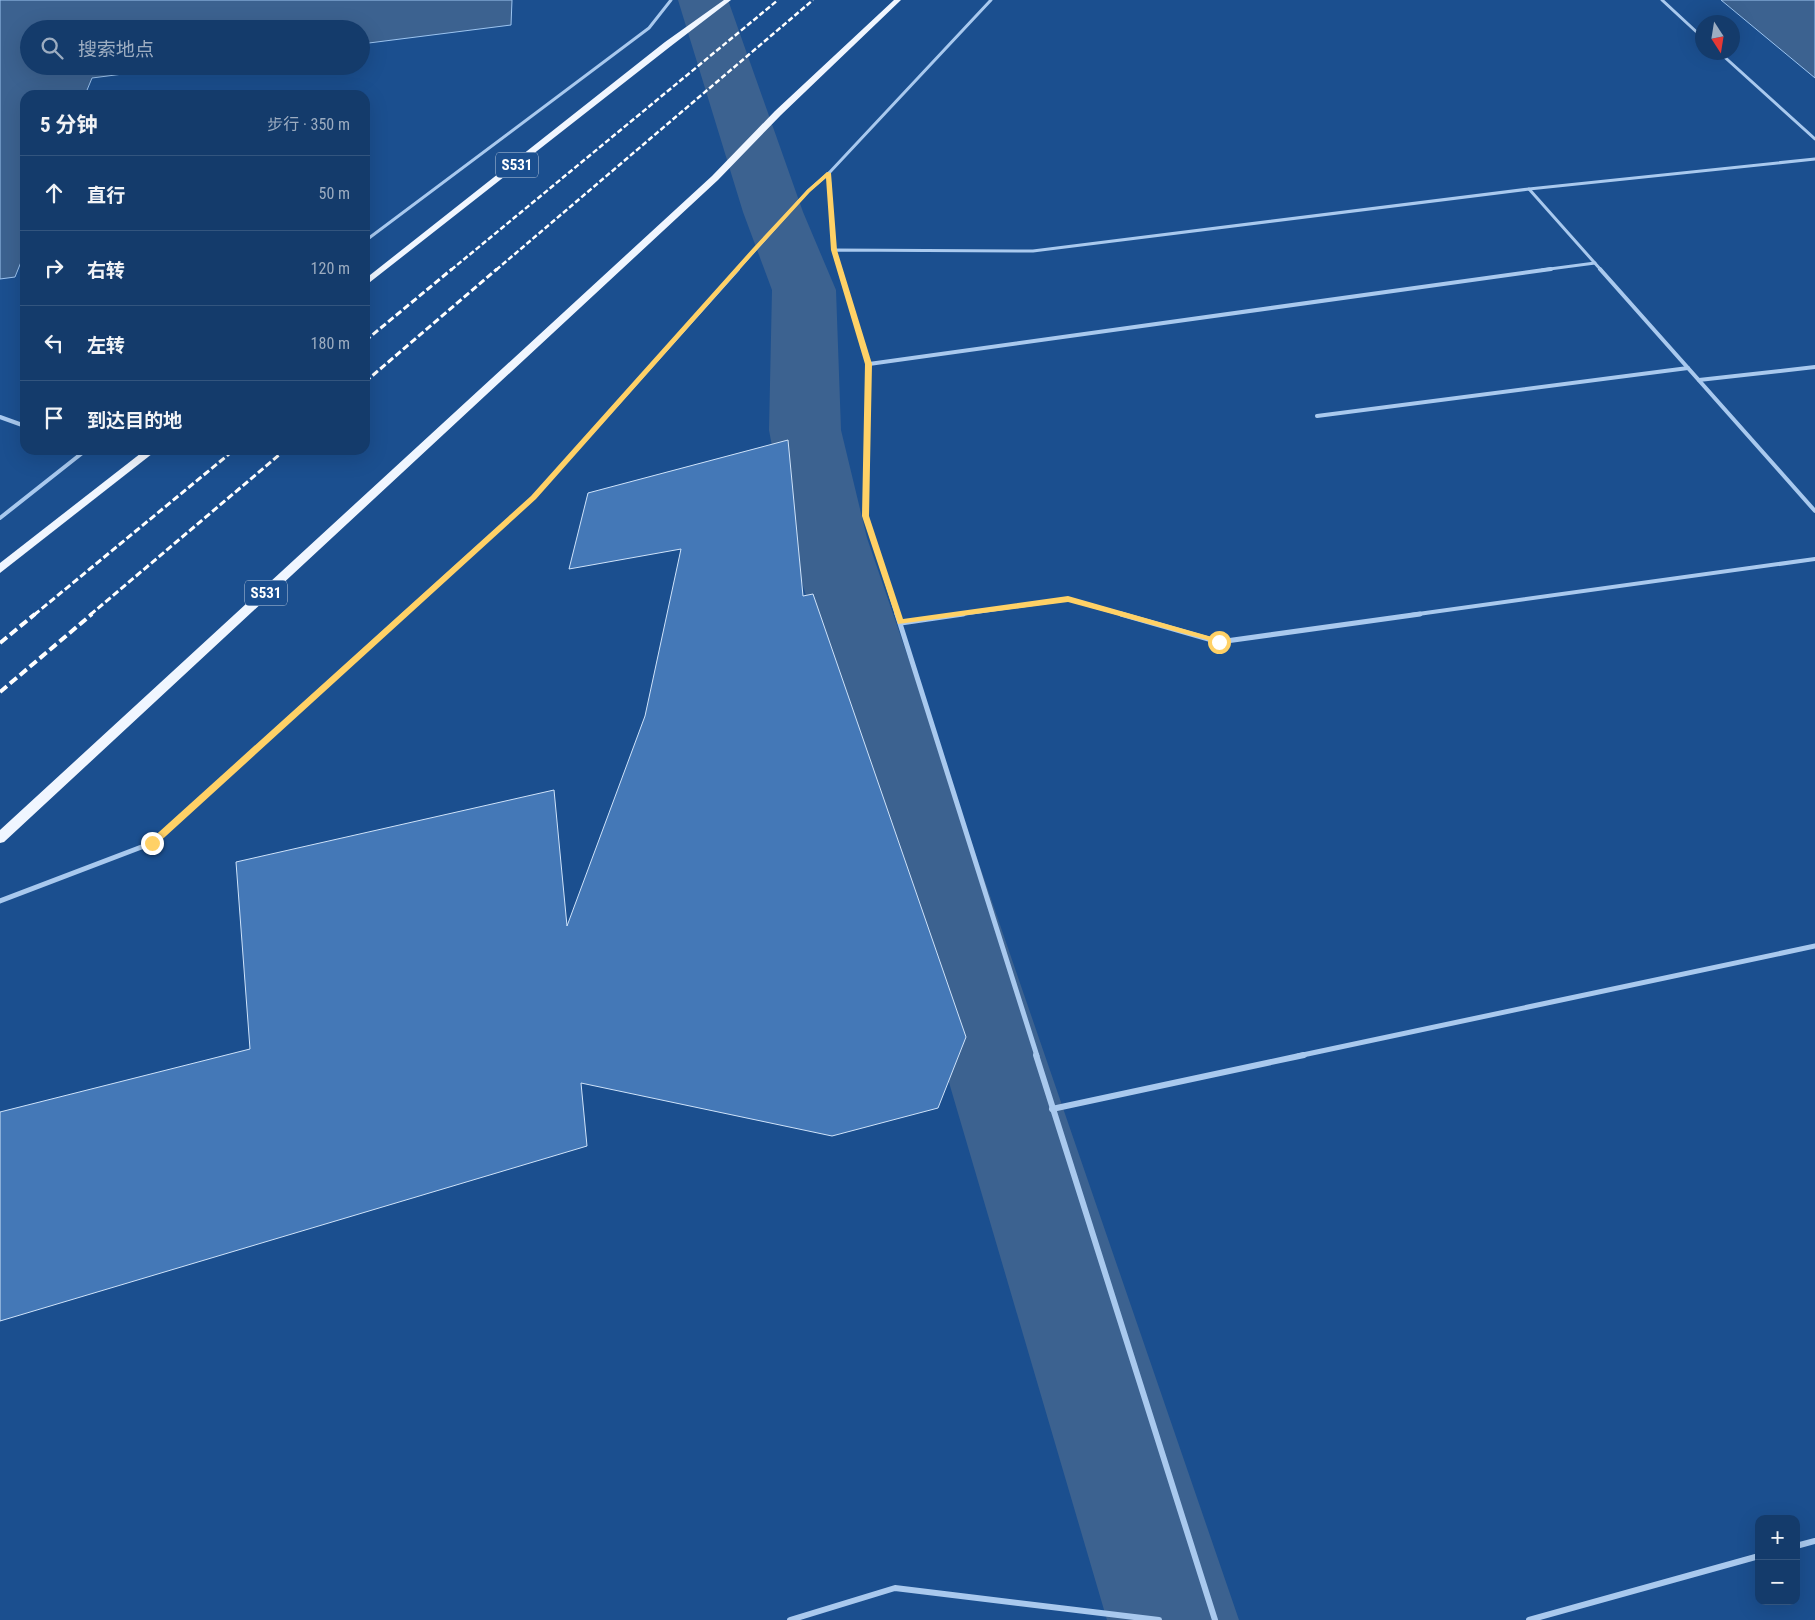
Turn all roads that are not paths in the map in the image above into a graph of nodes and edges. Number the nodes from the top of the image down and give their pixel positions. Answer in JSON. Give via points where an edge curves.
{"nodes":[{"id":1,"x":671,"y":0,"type":"edge"},
{"id":2,"x":728,"y":0,"type":"edge"},
{"id":3,"x":898,"y":0,"type":"edge"},
{"id":4,"x":991,"y":0,"type":"edge"},
{"id":5,"x":1662,"y":0,"type":"edge"},
{"id":6,"x":1695,"y":31,"type":"edge"},
{"id":7,"x":1728,"y":60,"type":"edge"},
{"id":8,"x":1815,"y":140,"type":"edge"},
{"id":9,"x":1815,"y":159,"type":"edge"},
{"id":10,"x":829,"y":173,"type":"junction"},
{"id":11,"x":1529,"y":189,"type":"junction"},
{"id":12,"x":370,"y":237,"type":"edge"},
{"id":13,"x":834,"y":250,"type":"junction"},
{"id":14,"x":1595,"y":263,"type":"junction"},
{"id":15,"x":370,"y":279,"type":"edge"},
{"id":16,"x":868,"y":364,"type":"junction"},
{"id":17,"x":1815,"y":367,"type":"edge"},
{"id":18,"x":1688,"y":368,"type":"junction"},
{"id":19,"x":1699,"y":380,"type":"junction"},
{"id":20,"x":1318,"y":416,"type":"dead end"},
{"id":21,"x":0,"y":417,"type":"edge"},
{"id":22,"x":20,"y":424,"type":"edge"},
{"id":23,"x":80,"y":455,"type":"edge"},
{"id":24,"x":146,"y":455,"type":"edge"},
{"id":25,"x":1815,"y":511,"type":"edge"},
{"id":26,"x":0,"y":518,"type":"edge"},
{"id":27,"x":1815,"y":559,"type":"edge"},
{"id":28,"x":0,"y":569,"type":"edge"},
{"id":29,"x":900,"y":622,"type":"junction"},
{"id":30,"x":0,"y":838,"type":"edge"},
{"id":31,"x":0,"y":901,"type":"edge"},
{"id":32,"x":1815,"y":946,"type":"edge"},
{"id":33,"x":1052,"y":1109,"type":"junction"},
{"id":34,"x":1815,"y":1541,"type":"edge"},
{"id":35,"x":1800,"y":1545,"type":"edge"},
{"id":36,"x":1755,"y":1557,"type":"edge"},
{"id":37,"x":1127,"y":1618,"type":"edge"},
{"id":38,"x":790,"y":1620,"type":"edge"},
{"id":39,"x":1160,"y":1620,"type":"edge"},
{"id":40,"x":1215,"y":1620,"type":"edge"},
{"id":41,"x":1529,"y":1620,"type":"edge"}],
"edges":[{"from":1,"to":12,"type":"street","via":[[649,28]]},
{"from":2,"to":15,"type":"main road","number":"S531"},
{"from":3,"to":30,"type":"main road","number":"S531","via":[[778,113],[715,178]]},
{"from":4,"to":10,"type":"street"},
{"from":5,"to":6,"type":"street"},
{"from":7,"to":8,"type":"street"},
{"from":9,"to":11,"type":"street"},
{"from":10,"to":13,"type":"street"},
{"from":10,"to":31,"type":"street","via":[[755,249],[534,497],[152,843]]},
{"from":11,"to":13,"type":"street","via":[[1033,251]]},
{"from":11,"to":14,"type":"street"},
{"from":13,"to":16,"type":"street"},
{"from":14,"to":16,"type":"street"},
{"from":14,"to":18,"type":"street"},
{"from":16,"to":29,"type":"street","via":[[866,516]]},
{"from":17,"to":19,"type":"street"},
{"from":18,"to":19,"type":"street"},
{"from":18,"to":20,"type":"street"},
{"from":19,"to":25,"type":"street"},
{"from":21,"to":22,"type":"street"},
{"from":23,"to":26,"type":"street"},
{"from":24,"to":28,"type":"main road"},
{"from":27,"to":29,"type":"street","via":[[1219,642],[1068,599]]},
{"from":29,"to":33,"type":"street"},
{"from":32,"to":33,"type":"street"},
{"from":33,"to":40,"type":"street"},
{"from":34,"to":35,"type":"street"},
{"from":36,"to":41,"type":"street"},
{"from":37,"to":38,"type":"street","via":[[894,1588]]},
{"from":37,"to":39,"type":"street"}]}
